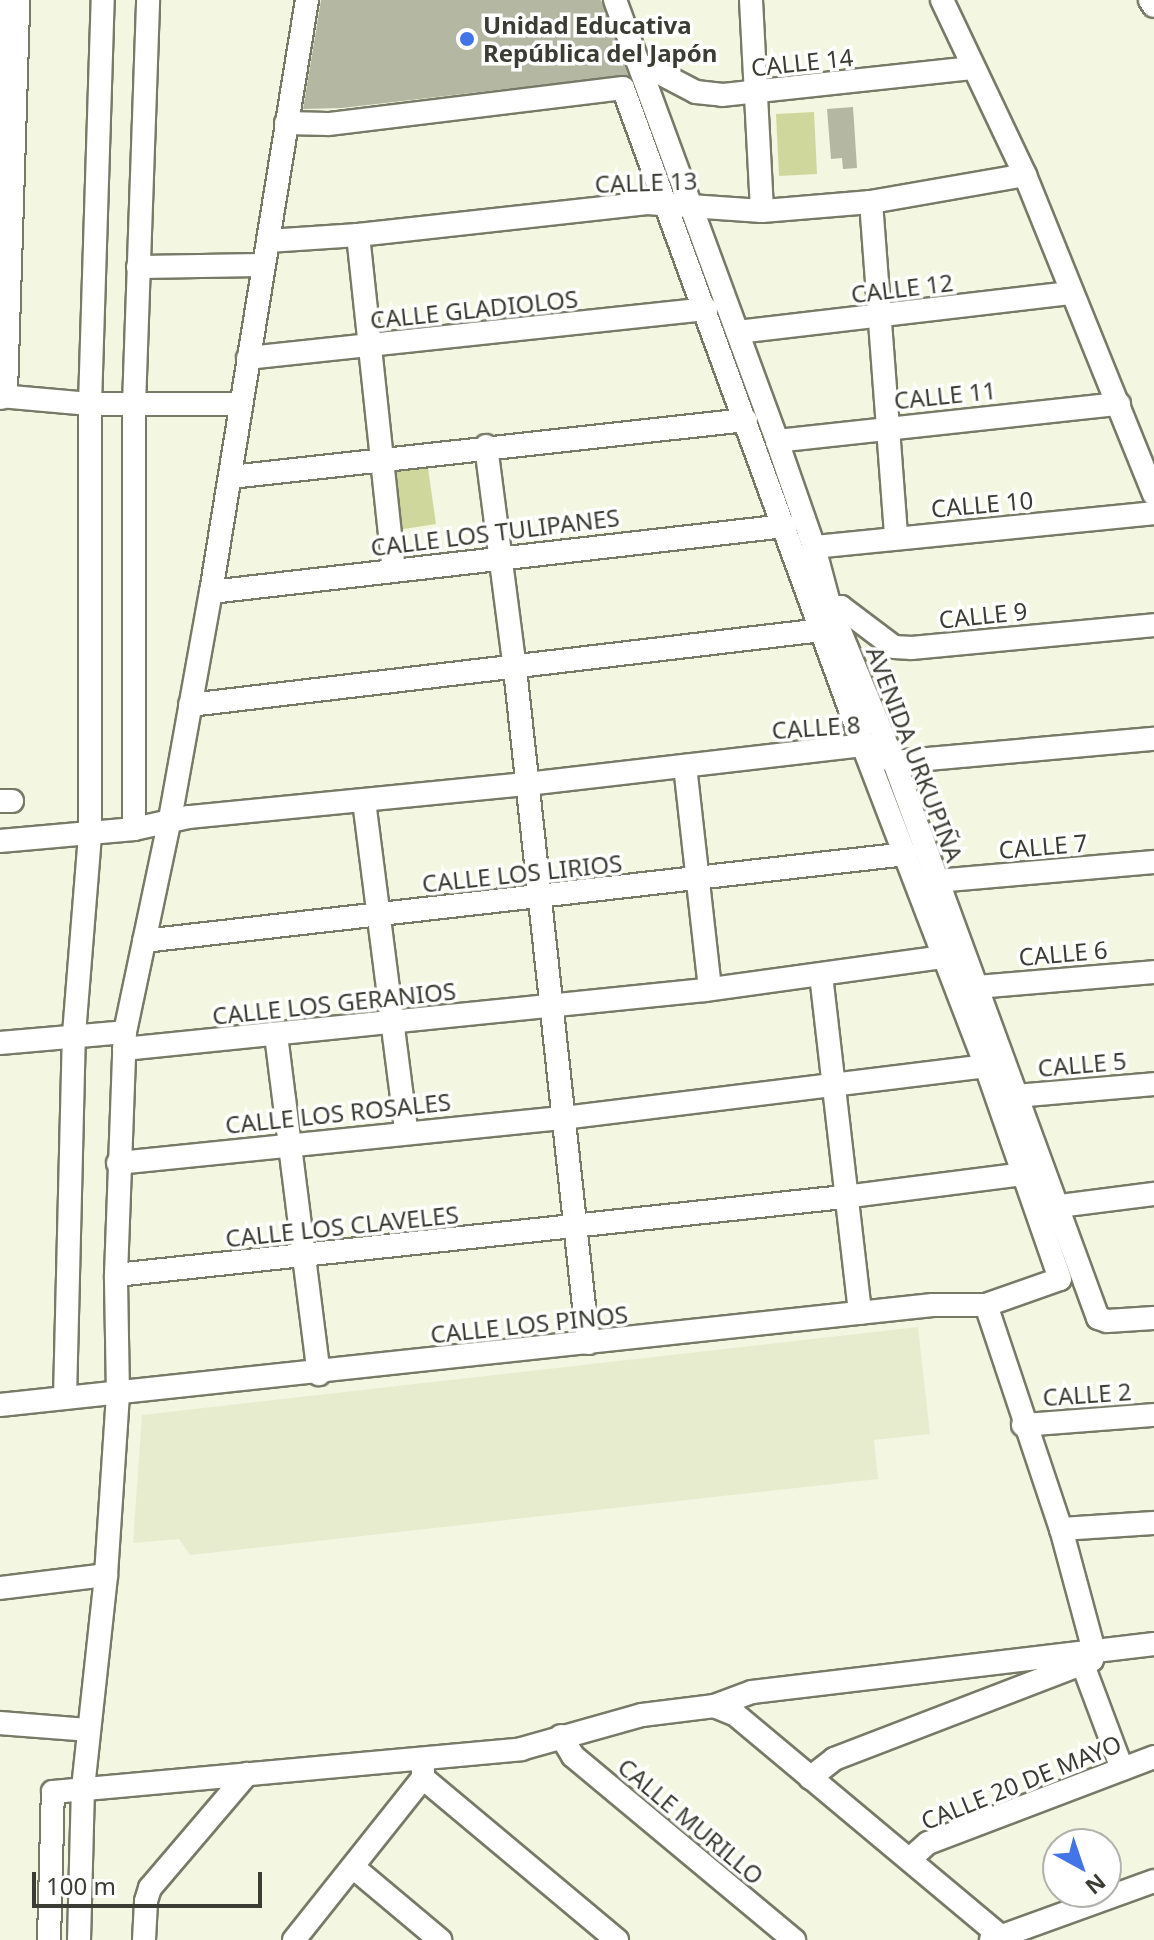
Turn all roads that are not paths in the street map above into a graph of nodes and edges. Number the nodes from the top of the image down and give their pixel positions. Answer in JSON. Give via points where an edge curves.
{"nodes":[{"id":1,"x":12,"y":0,"type":"edge"},
{"id":2,"x":103,"y":0,"type":"edge"},
{"id":3,"x":148,"y":0,"type":"edge"},
{"id":4,"x":301,"y":0,"type":"edge"},
{"id":5,"x":307,"y":0,"type":"edge"},
{"id":6,"x":615,"y":0,"type":"edge"},
{"id":7,"x":751,"y":0,"type":"edge"},
{"id":8,"x":942,"y":0,"type":"edge"},
{"id":9,"x":1150,"y":0,"type":"edge"},
{"id":10,"x":1154,"y":6,"type":"edge"},
{"id":11,"x":973,"y":68,"type":"junction"},
{"id":12,"x":642,"y":69,"type":"junction"},
{"id":13,"x":755,"y":94,"type":"junction"},
{"id":14,"x":286,"y":123,"type":"junction"},
{"id":15,"x":1025,"y":175,"type":"junction"},
{"id":16,"x":871,"y":202,"type":"junction"},
{"id":17,"x":667,"y":203,"type":"junction"},
{"id":18,"x":690,"y":207,"type":"junction"},
{"id":19,"x":762,"y":211,"type":"junction"},
{"id":20,"x":358,"y":235,"type":"junction"},
{"id":21,"x":268,"y":241,"type":"junction"},
{"id":22,"x":263,"y":265,"type":"junction"},
{"id":23,"x":138,"y":267,"type":"junction"},
{"id":24,"x":1072,"y":293,"type":"junction"},
{"id":25,"x":706,"y":309,"type":"junction"},
{"id":26,"x":881,"y":317,"type":"junction"},
{"id":27,"x":738,"y":332,"type":"junction"},
{"id":28,"x":371,"y":347,"type":"junction"},
{"id":29,"x":248,"y":358,"type":"junction"},
{"id":30,"x":0,"y":394,"type":"edge"},
{"id":31,"x":90,"y":404,"type":"junction"},
{"id":32,"x":240,"y":404,"type":"junction"},
{"id":33,"x":1119,"y":404,"type":"junction"},
{"id":34,"x":134,"y":405,"type":"junction"},
{"id":35,"x":746,"y":420,"type":"junction"},
{"id":36,"x":890,"y":427,"type":"junction"},
{"id":37,"x":777,"y":441,"type":"junction"},
{"id":38,"x":486,"y":446,"type":"junction"},
{"id":39,"x":381,"y":459,"type":"junction"},
{"id":40,"x":231,"y":477,"type":"junction"},
{"id":41,"x":1154,"y":494,"type":"edge"},
{"id":42,"x":1154,"y":513,"type":"edge"},
{"id":43,"x":785,"y":526,"type":"junction"},
{"id":44,"x":896,"y":538,"type":"junction"},
{"id":45,"x":814,"y":547,"type":"junction"},
{"id":46,"x":502,"y":557,"type":"junction"},
{"id":47,"x":394,"y":570,"type":"junction"},
{"id":48,"x":211,"y":592,"type":"junction"},
{"id":49,"x":830,"y":607,"type":"junction"},
{"id":50,"x":1154,"y":625,"type":"edge"},
{"id":51,"x":822,"y":630,"type":"junction"},
{"id":52,"x":515,"y":669,"type":"junction"},
{"id":53,"x":190,"y":705,"type":"junction"},
{"id":54,"x":1154,"y":739,"type":"edge"},
{"id":55,"x":863,"y":745,"type":"junction"},
{"id":56,"x":894,"y":762,"type":"junction"},
{"id":57,"x":685,"y":766,"type":"junction"},
{"id":58,"x":527,"y":784,"type":"junction"},
{"id":59,"x":364,"y":801,"type":"junction"},
{"id":60,"x":170,"y":819,"type":"junction"},
{"id":61,"x":134,"y":829,"type":"junction"},
{"id":62,"x":90,"y":834,"type":"junction"},
{"id":63,"x":0,"y":841,"type":"edge"},
{"id":64,"x":906,"y":854,"type":"junction"},
{"id":65,"x":1154,"y":862,"type":"edge"},
{"id":66,"x":698,"y":879,"type":"junction"},
{"id":67,"x":936,"y":881,"type":"junction"},
{"id":68,"x":538,"y":898,"type":"junction"},
{"id":69,"x":377,"y":915,"type":"junction"},
{"id":70,"x":144,"y":941,"type":"junction"},
{"id":71,"x":944,"y":957,"type":"junction"},
{"id":72,"x":1154,"y":972,"type":"edge"},
{"id":73,"x":821,"y":975,"type":"junction"},
{"id":74,"x":976,"y":987,"type":"junction"},
{"id":75,"x":710,"y":989,"type":"junction"},
{"id":76,"x":550,"y":1007,"type":"junction"},
{"id":77,"x":391,"y":1024,"type":"junction"},
{"id":78,"x":74,"y":1034,"type":"junction"},
{"id":79,"x":276,"y":1035,"type":"junction"},
{"id":80,"x":124,"y":1040,"type":"junction"},
{"id":81,"x":0,"y":1043,"type":"edge"},
{"id":82,"x":986,"y":1066,"type":"junction"},
{"id":83,"x":1154,"y":1084,"type":"edge"},
{"id":84,"x":832,"y":1085,"type":"junction"},
{"id":85,"x":1015,"y":1096,"type":"junction"},
{"id":86,"x":563,"y":1118,"type":"junction"},
{"id":87,"x":406,"y":1131,"type":"junction"},
{"id":88,"x":291,"y":1144,"type":"junction"},
{"id":89,"x":118,"y":1163,"type":"junction"},
{"id":90,"x":1024,"y":1174,"type":"junction"},
{"id":91,"x":1154,"y":1194,"type":"edge"},
{"id":92,"x":844,"y":1197,"type":"junction"},
{"id":93,"x":1047,"y":1207,"type":"junction"},
{"id":94,"x":574,"y":1226,"type":"junction"},
{"id":95,"x":304,"y":1256,"type":"junction"},
{"id":96,"x":116,"y":1275,"type":"junction"},
{"id":97,"x":986,"y":1305,"type":"junction"},
{"id":98,"x":860,"y":1313,"type":"junction"},
{"id":99,"x":1154,"y":1318,"type":"edge"},
{"id":100,"x":588,"y":1343,"type":"junction"},
{"id":101,"x":319,"y":1374,"type":"junction"},
{"id":102,"x":118,"y":1395,"type":"junction"},
{"id":103,"x":65,"y":1398,"type":"junction"},
{"id":104,"x":0,"y":1405,"type":"edge"},
{"id":105,"x":1154,"y":1415,"type":"edge"},
{"id":106,"x":1023,"y":1425,"type":"junction"},
{"id":107,"x":1154,"y":1523,"type":"edge"},
{"id":108,"x":1061,"y":1529,"type":"junction"},
{"id":109,"x":106,"y":1575,"type":"junction"},
{"id":110,"x":0,"y":1588,"type":"edge"},
{"id":111,"x":1154,"y":1644,"type":"edge"},
{"id":112,"x":1089,"y":1658,"type":"junction"},
{"id":113,"x":714,"y":1706,"type":"junction"},
{"id":114,"x":0,"y":1723,"type":"edge"},
{"id":115,"x":89,"y":1730,"type":"junction"},
{"id":116,"x":561,"y":1736,"type":"junction"},
{"id":117,"x":1154,"y":1757,"type":"edge"},
{"id":118,"x":423,"y":1768,"type":"junction"},
{"id":119,"x":1122,"y":1769,"type":"junction"},
{"id":120,"x":247,"y":1774,"type":"junction"},
{"id":121,"x":810,"y":1778,"type":"junction"},
{"id":122,"x":83,"y":1788,"type":"junction"},
{"id":123,"x":910,"y":1859,"type":"junction"},
{"id":124,"x":353,"y":1867,"type":"junction"},
{"id":125,"x":1154,"y":1881,"type":"edge"},
{"id":126,"x":999,"y":1939,"type":"edge"},
{"id":127,"x":49,"y":1940,"type":"edge"},
{"id":128,"x":79,"y":1940,"type":"edge"},
{"id":129,"x":144,"y":1940,"type":"edge"},
{"id":130,"x":294,"y":1940,"type":"edge"},
{"id":131,"x":440,"y":1940,"type":"edge"},
{"id":132,"x":617,"y":1940,"type":"edge"},
{"id":133,"x":794,"y":1940,"type":"edge"}],
"edges":[{"from":1,"to":30,"type":"highway"},
{"from":2,"to":31,"type":"street"},
{"from":3,"to":23,"type":"street"},
{"from":4,"to":5,"type":"street"},
{"from":5,"to":14,"type":"street"},
{"from":6,"to":12,"type":"street","name":"AVENIDA URKUPIÑA"},
{"from":7,"to":13,"type":"street"},
{"from":8,"to":11,"type":"street"},
{"from":9,"to":10,"type":"street"},
{"from":11,"to":13,"type":"street","name":"CALLE 14"},
{"from":11,"to":15,"type":"street"},
{"from":12,"to":13,"type":"street","name":"CALLE 14","via":[[648,67],[696,92]]},
{"from":12,"to":18,"type":"street","name":"AVENIDA URKUPIÑA"},
{"from":13,"to":19,"type":"street"},
{"from":14,"to":17,"type":"street","via":[[328,124],[623,88]]},
{"from":14,"to":21,"type":"street"},
{"from":15,"to":16,"type":"street","name":"CALLE 13"},
{"from":15,"to":24,"type":"street"},
{"from":16,"to":19,"type":"street","name":"CALLE 13"},
{"from":16,"to":26,"type":"street"},
{"from":17,"to":18,"type":"street","name":"CALLE 13"},
{"from":17,"to":20,"type":"street","name":"CALLE 13"},
{"from":17,"to":25,"type":"street"},
{"from":18,"to":19,"type":"street","name":"CALLE 13"},
{"from":18,"to":27,"type":"street","name":"AVENIDA URKUPIÑA"},
{"from":20,"to":21,"type":"street","name":"CALLE 13"},
{"from":20,"to":28,"type":"street"},
{"from":21,"to":22,"type":"street"},
{"from":22,"to":23,"type":"street"},
{"from":22,"to":29,"type":"street"},
{"from":23,"to":34,"type":"street"},
{"from":24,"to":26,"type":"street","name":"CALLE 12"},
{"from":24,"to":33,"type":"street"},
{"from":25,"to":28,"type":"street","name":"CALLE GLADIOLOS"},
{"from":25,"to":35,"type":"street"},
{"from":26,"to":27,"type":"street","name":"CALLE 12"},
{"from":26,"to":36,"type":"street"},
{"from":27,"to":37,"type":"street","name":"AVENIDA URKUPIÑA"},
{"from":28,"to":29,"type":"street","name":"CALLE GLADIOLOS"},
{"from":28,"to":39,"type":"street"},
{"from":29,"to":32,"type":"street"},
{"from":30,"to":31,"type":"street"},
{"from":31,"to":34,"type":"street"},
{"from":31,"to":62,"type":"street"},
{"from":32,"to":34,"type":"street"},
{"from":32,"to":40,"type":"street"},
{"from":33,"to":36,"type":"street","name":"CALLE 11"},
{"from":33,"to":41,"type":"street"},
{"from":34,"to":61,"type":"street"},
{"from":35,"to":38,"type":"street"},
{"from":35,"to":43,"type":"street"},
{"from":36,"to":37,"type":"street","name":"CALLE 11"},
{"from":36,"to":44,"type":"street"},
{"from":37,"to":45,"type":"street","name":"AVENIDA URKUPIÑA"},
{"from":38,"to":39,"type":"street"},
{"from":38,"to":46,"type":"street"},
{"from":39,"to":40,"type":"street"},
{"from":39,"to":47,"type":"street"},
{"from":40,"to":48,"type":"street"},
{"from":42,"to":44,"type":"street","name":"CALLE 10"},
{"from":43,"to":46,"type":"street","name":"CALLE LOS TULIPANES"},
{"from":43,"to":51,"type":"street"},
{"from":44,"to":45,"type":"street","name":"CALLE 10"},
{"from":45,"to":49,"type":"street","name":"AVENIDA URKUPIÑA"},
{"from":46,"to":47,"type":"street","name":"CALLE LOS TULIPANES"},
{"from":46,"to":52,"type":"street"},
{"from":47,"to":48,"type":"street","name":"CALLE LOS TULIPANES"},
{"from":48,"to":53,"type":"street"},
{"from":49,"to":50,"type":"street","name":"CALLE 9","via":[[841,607],[894,647],[912,648]]},
{"from":49,"to":56,"type":"street","name":"AVENIDA URKUPIÑA"},
{"from":51,"to":52,"type":"street"},
{"from":51,"to":55,"type":"street"},
{"from":52,"to":53,"type":"street"},
{"from":52,"to":58,"type":"street"},
{"from":53,"to":60,"type":"street"},
{"from":54,"to":56,"type":"street"},
{"from":55,"to":56,"type":"street","name":"CALLE 8"},
{"from":55,"to":57,"type":"street","name":"CALLE 8"},
{"from":55,"to":64,"type":"street"},
{"from":56,"to":67,"type":"street","name":"AVENIDA URKUPIÑA"},
{"from":57,"to":58,"type":"street","name":"CALLE 8"},
{"from":57,"to":66,"type":"street"},
{"from":58,"to":59,"type":"street","name":"CALLE 8"},
{"from":58,"to":68,"type":"street"},
{"from":59,"to":60,"type":"street","name":"CALLE 8"},
{"from":59,"to":69,"type":"street"},
{"from":60,"to":61,"type":"street","name":"CALLE 8"},
{"from":60,"to":70,"type":"street"},
{"from":61,"to":62,"type":"street","name":"CALLE 8"},
{"from":62,"to":63,"type":"street","name":"CALLE 8"},
{"from":62,"to":78,"type":"street"},
{"from":64,"to":66,"type":"street","name":"CALLE LOS LIRIOS"},
{"from":64,"to":71,"type":"street"},
{"from":65,"to":67,"type":"street","name":"CALLE 7"},
{"from":66,"to":68,"type":"street","name":"CALLE LOS LIRIOS"},
{"from":66,"to":75,"type":"street"},
{"from":67,"to":74,"type":"street","name":"AVENIDA URKUPIÑA"},
{"from":68,"to":69,"type":"street","name":"CALLE LOS LIRIOS"},
{"from":68,"to":76,"type":"street"},
{"from":69,"to":70,"type":"street","name":"CALLE LOS LIRIOS"},
{"from":69,"to":77,"type":"street"},
{"from":70,"to":80,"type":"street"},
{"from":71,"to":73,"type":"street","name":"CALLE LOS GERANIOS"},
{"from":71,"to":82,"type":"street"},
{"from":72,"to":74,"type":"street","name":"CALLE 6"},
{"from":73,"to":75,"type":"street","name":"CALLE LOS GERANIOS"},
{"from":73,"to":84,"type":"street"},
{"from":74,"to":85,"type":"street","name":"AVENIDA URKUPIÑA"},
{"from":75,"to":76,"type":"street","name":"CALLE LOS GERANIOS"},
{"from":76,"to":77,"type":"street","name":"CALLE LOS GERANIOS"},
{"from":76,"to":86,"type":"street"},
{"from":77,"to":79,"type":"street","name":"CALLE LOS GERANIOS"},
{"from":77,"to":87,"type":"street"},
{"from":78,"to":80,"type":"street","name":"CALLE LOS GERANIOS"},
{"from":78,"to":81,"type":"street","name":"CALLE LOS GERANIOS"},
{"from":78,"to":103,"type":"street"},
{"from":79,"to":80,"type":"street","name":"CALLE LOS GERANIOS"},
{"from":79,"to":88,"type":"street"},
{"from":80,"to":89,"type":"street"},
{"from":82,"to":84,"type":"street","name":"CALLE LOS ROSALES"},
{"from":82,"to":90,"type":"street"},
{"from":83,"to":85,"type":"street","name":"CALLE 5"},
{"from":84,"to":86,"type":"street","name":"CALLE LOS ROSALES"},
{"from":84,"to":92,"type":"street"},
{"from":85,"to":93,"type":"street","name":"AVENIDA URKUPIÑA"},
{"from":86,"to":87,"type":"street","name":"CALLE LOS ROSALES"},
{"from":86,"to":94,"type":"street"},
{"from":87,"to":88,"type":"street","name":"CALLE LOS ROSALES"},
{"from":88,"to":89,"type":"street","name":"CALLE LOS ROSALES"},
{"from":88,"to":95,"type":"street"},
{"from":89,"to":96,"type":"street"},
{"from":90,"to":92,"type":"street","name":"CALLE LOS CLAVELES"},
{"from":90,"to":93,"type":"street"},
{"from":91,"to":93,"type":"street"},
{"from":92,"to":94,"type":"street","name":"CALLE LOS CLAVELES"},
{"from":92,"to":98,"type":"street"},
{"from":93,"to":97,"type":"street","name":"CALLE LOS PINOS","via":[[1060,1279]]},
{"from":93,"to":99,"type":"street","name":"AVENIDA URKUPIÑA","via":[[1098,1318]]},
{"from":94,"to":95,"type":"street","name":"CALLE LOS CLAVELES"},
{"from":94,"to":100,"type":"street"},
{"from":95,"to":96,"type":"street","name":"CALLE LOS CLAVELES"},
{"from":95,"to":101,"type":"street"},
{"from":96,"to":102,"type":"street"},
{"from":97,"to":98,"type":"street","name":"CALLE LOS PINOS"},
{"from":97,"to":106,"type":"street"},
{"from":98,"to":100,"type":"street","name":"CALLE LOS PINOS"},
{"from":100,"to":101,"type":"street","name":"CALLE LOS PINOS"},
{"from":101,"to":102,"type":"street","name":"CALLE LOS PINOS"},
{"from":102,"to":103,"type":"street","name":"CALLE LOS PINOS"},
{"from":102,"to":109,"type":"street"},
{"from":103,"to":104,"type":"street","name":"CALLE LOS PINOS"},
{"from":105,"to":106,"type":"street","name":"CALLE 2"},
{"from":106,"to":108,"type":"street"},
{"from":107,"to":108,"type":"street"},
{"from":108,"to":112,"type":"street"},
{"from":109,"to":110,"type":"street"},
{"from":109,"to":115,"type":"street"},
{"from":111,"to":112,"type":"street"},
{"from":112,"to":113,"type":"street","via":[[752,1692]]},
{"from":112,"to":119,"type":"street"},
{"from":112,"to":121,"type":"street","via":[[834,1759]]},
{"from":113,"to":116,"type":"street","via":[[642,1715]]},
{"from":113,"to":121,"type":"street","via":[[736,1715]]},
{"from":114,"to":115,"type":"street"},
{"from":115,"to":122,"type":"street"},
{"from":116,"to":118,"type":"street"},
{"from":116,"to":133,"type":"street","name":"CALLE MURILLO","via":[[573,1756]]},
{"from":117,"to":119,"type":"street","name":"CALLE 20 DE MAYO"},
{"from":118,"to":120,"type":"street"},
{"from":118,"to":124,"type":"street"},
{"from":118,"to":132,"type":"street"},
{"from":119,"to":123,"type":"street","name":"CALLE 20 DE MAYO","via":[[928,1843]]},
{"from":120,"to":122,"type":"street"},
{"from":120,"to":129,"type":"street","via":[[150,1888]]},
{"from":121,"to":123,"type":"street"},
{"from":122,"to":127,"type":"street","via":[[53,1792]]},
{"from":122,"to":128,"type":"street"},
{"from":123,"to":126,"type":"street"},
{"from":124,"to":130,"type":"street"},
{"from":124,"to":131,"type":"street"},
{"from":125,"to":126,"type":"street"}]}
